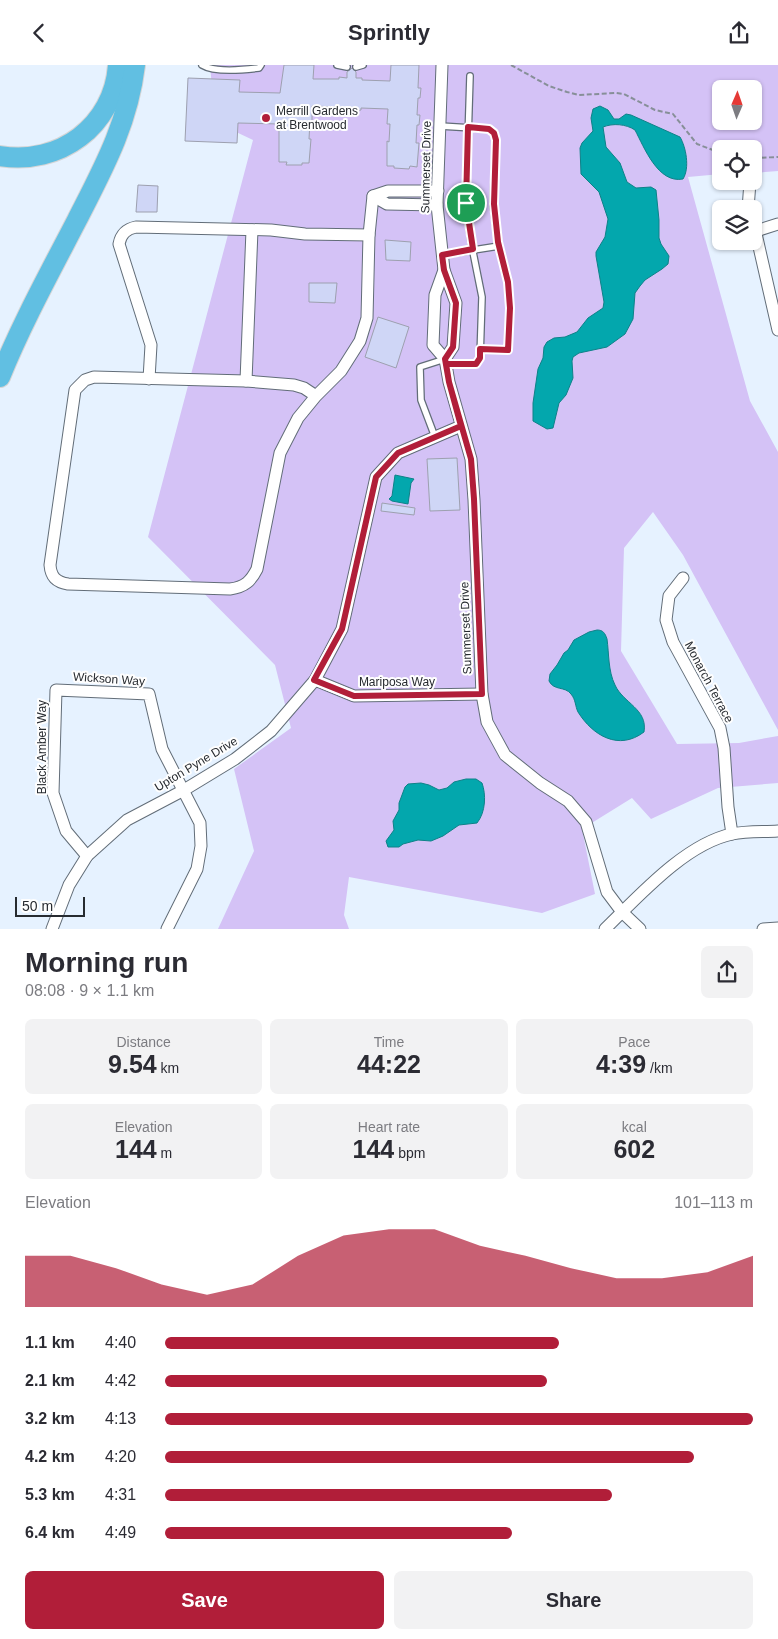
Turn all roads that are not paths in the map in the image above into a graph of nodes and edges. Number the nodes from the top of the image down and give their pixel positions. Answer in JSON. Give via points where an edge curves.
{"nodes":[{"id":1,"x":118,"y":65,"type":"edge"},
{"id":2,"x":135,"y":65,"type":"edge"},
{"id":3,"x":202,"y":65,"type":"edge"},
{"id":4,"x":261,"y":65,"type":"edge"},
{"id":5,"x":337,"y":65,"type":"edge"},
{"id":6,"x":363,"y":65,"type":"edge"},
{"id":7,"x":442,"y":65,"type":"edge"},
{"id":8,"x":234,"y":67,"type":"edge"},
{"id":9,"x":347,"y":67,"type":"dead end"},
{"id":10,"x":356,"y":67,"type":"dead end"},
{"id":11,"x":470,"y":76,"type":"dead end"},
{"id":12,"x":440,"y":126,"type":"junction"},
{"id":13,"x":468,"y":127,"type":"junction"},
{"id":14,"x":0,"y":156,"type":"edge"},
{"id":15,"x":399,"y":191,"type":"junction"},
{"id":16,"x":438,"y":191,"type":"junction"},
{"id":17,"x":373,"y":196,"type":"junction"},
{"id":18,"x":399,"y":204,"type":"junction"},
{"id":19,"x":437,"y":205,"type":"junction"},
{"id":20,"x":778,"y":223,"type":"edge"},
{"id":21,"x":762,"y":226,"type":"edge"},
{"id":22,"x":252,"y":230,"type":"junction"},
{"id":23,"x":369,"y":235,"type":"junction"},
{"id":24,"x":499,"y":245,"type":"junction"},
{"id":25,"x":473,"y":249,"type":"junction"},
{"id":26,"x":760,"y":250,"type":"edge"},
{"id":27,"x":442,"y":255,"type":"junction"},
{"id":28,"x":444,"y":270,"type":"junction"},
{"id":29,"x":777,"y":324,"type":"edge"},
{"id":30,"x":480,"y":349,"type":"junction"},
{"id":31,"x":446,"y":362,"type":"junction"},
{"id":32,"x":0,"y":377,"type":"edge"},
{"id":33,"x":149,"y":379,"type":"junction"},
{"id":34,"x":246,"y":381,"type":"junction"},
{"id":35,"x":316,"y":396,"type":"junction"},
{"id":36,"x":461,"y":426,"type":"junction"},
{"id":37,"x":435,"y":437,"type":"junction"},
{"id":38,"x":683,"y":578,"type":"dead end"},
{"id":39,"x":314,"y":680,"type":"junction"},
{"id":40,"x":56,"y":690,"type":"joint"},
{"id":41,"x":482,"y":694,"type":"junction"},
{"id":42,"x":184,"y":790,"type":"junction"},
{"id":43,"x":778,"y":831,"type":"edge"},
{"id":44,"x":732,"y":834,"type":"junction"},
{"id":45,"x":87,"y":856,"type":"junction"},
{"id":46,"x":622,"y":912,"type":"junction"},
{"id":47,"x":778,"y":928,"type":"edge"},
{"id":48,"x":52,"y":929,"type":"edge"},
{"id":49,"x":167,"y":929,"type":"edge"},
{"id":50,"x":605,"y":929,"type":"edge"},
{"id":51,"x":640,"y":929,"type":"edge"},
{"id":52,"x":763,"y":929,"type":"edge"}],
"edges":[{"from":1,"to":14,"type":"highway","via":[[110,99],[83,135],[46,155]]},
{"from":2,"to":32,"type":"highway","via":[[129,101],[110,156],[24,321]]},
{"from":3,"to":8,"type":"lane","via":[[208,69]]},
{"from":4,"to":8,"type":"lane","via":[[259,68]]},
{"from":5,"to":9,"type":"lane"},
{"from":6,"to":10,"type":"lane"},
{"from":7,"to":12,"type":"street","name":"Summerset Drive"},
{"from":11,"to":13,"type":"lane"},
{"from":12,"to":13,"type":"lane"},
{"from":12,"to":16,"type":"street","name":"Summerset Drive"},
{"from":13,"to":24,"type":"lane","via":[[489,129],[496,140],[494,204]]},
{"from":13,"to":25,"type":"lane","via":[[466,203]]},
{"from":15,"to":16,"type":"street"},
{"from":15,"to":17,"type":"street"},
{"from":15,"to":18,"type":"street"},
{"from":16,"to":19,"type":"street","name":"Summerset Drive"},
{"from":17,"to":18,"type":"street","via":[[387,204]]},
{"from":17,"to":23,"type":"street"},
{"from":18,"to":19,"type":"street"},
{"from":19,"to":27,"type":"street","name":"Summerset Drive"},
{"from":20,"to":21,"type":"street"},
{"from":22,"to":23,"type":"street","via":[[305,235]]},
{"from":22,"to":33,"type":"street","via":[[136,227],[120,238],[119,244],[151,345]]},
{"from":22,"to":34,"type":"street"},
{"from":23,"to":35,"type":"street","via":[[367,318],[360,341],[341,371]]},
{"from":24,"to":25,"type":"lane"},
{"from":24,"to":30,"type":"lane","via":[[508,282],[508,350]]},
{"from":25,"to":27,"type":"lane"},
{"from":25,"to":30,"type":"lane","via":[[482,297]]},
{"from":26,"to":29,"type":"street"},
{"from":27,"to":28,"type":"street","name":"Summerset Drive"},
{"from":28,"to":31,"type":"street","name":"Summerset Drive","via":[[456,303],[453,347]]},
{"from":28,"to":31,"type":"street","name":"Summerset Drive","via":[[435,295],[433,345]]},
{"from":30,"to":31,"type":"lane","via":[[476,364]]},
{"from":31,"to":36,"type":"street","name":"Summerset Drive"},
{"from":31,"to":37,"type":"lane","via":[[420,367],[421,400]]},
{"from":33,"to":34,"type":"street"},
{"from":33,"to":35,"type":"street","via":[[94,377],[85,380],[76,390],[50,565],[51,574],[60,583],[230,589],[246,585],[257,569],[280,453],[298,418]]},
{"from":34,"to":35,"type":"street","via":[[294,385]]},
{"from":36,"to":37,"type":"street","name":"Upton Pyne Drive"},
{"from":36,"to":41,"type":"street","name":"Summerset Drive","via":[[471,459]]},
{"from":37,"to":39,"type":"street","name":"Upton Pyne Drive","via":[[398,453],[376,477],[342,629]]},
{"from":38,"to":44,"type":"street","name":"Monarch Terrace","via":[[669,596],[666,620],[673,642],[720,728]]},
{"from":39,"to":41,"type":"street","name":"Mariposa Way","via":[[354,696]]},
{"from":39,"to":42,"type":"street","name":"Upton Pyne Drive","via":[[271,731],[235,759]]},
{"from":40,"to":42,"type":"street","name":"Wickson Way","via":[[149,694],[162,749]]},
{"from":40,"to":45,"type":"street","name":"Black Amber Way","via":[[53,793],[66,831]]},
{"from":41,"to":46,"type":"street","name":"Summerset Drive","via":[[487,722],[505,755],[568,801],[586,822],[607,892]]},
{"from":42,"to":45,"type":"street","name":"Upton Pyne Drive","via":[[127,820]]},
{"from":42,"to":49,"type":"street","via":[[200,823],[201,846],[197,869]]},
{"from":43,"to":44,"type":"street"},
{"from":44,"to":46,"type":"street","via":[[703,844],[677,862]]},
{"from":45,"to":48,"type":"street","name":"Upton Pyne Drive","via":[[69,885]]},
{"from":46,"to":50,"type":"street"},
{"from":46,"to":51,"type":"street","name":"Summerset Drive"},
{"from":47,"to":52,"type":"street"}]}
